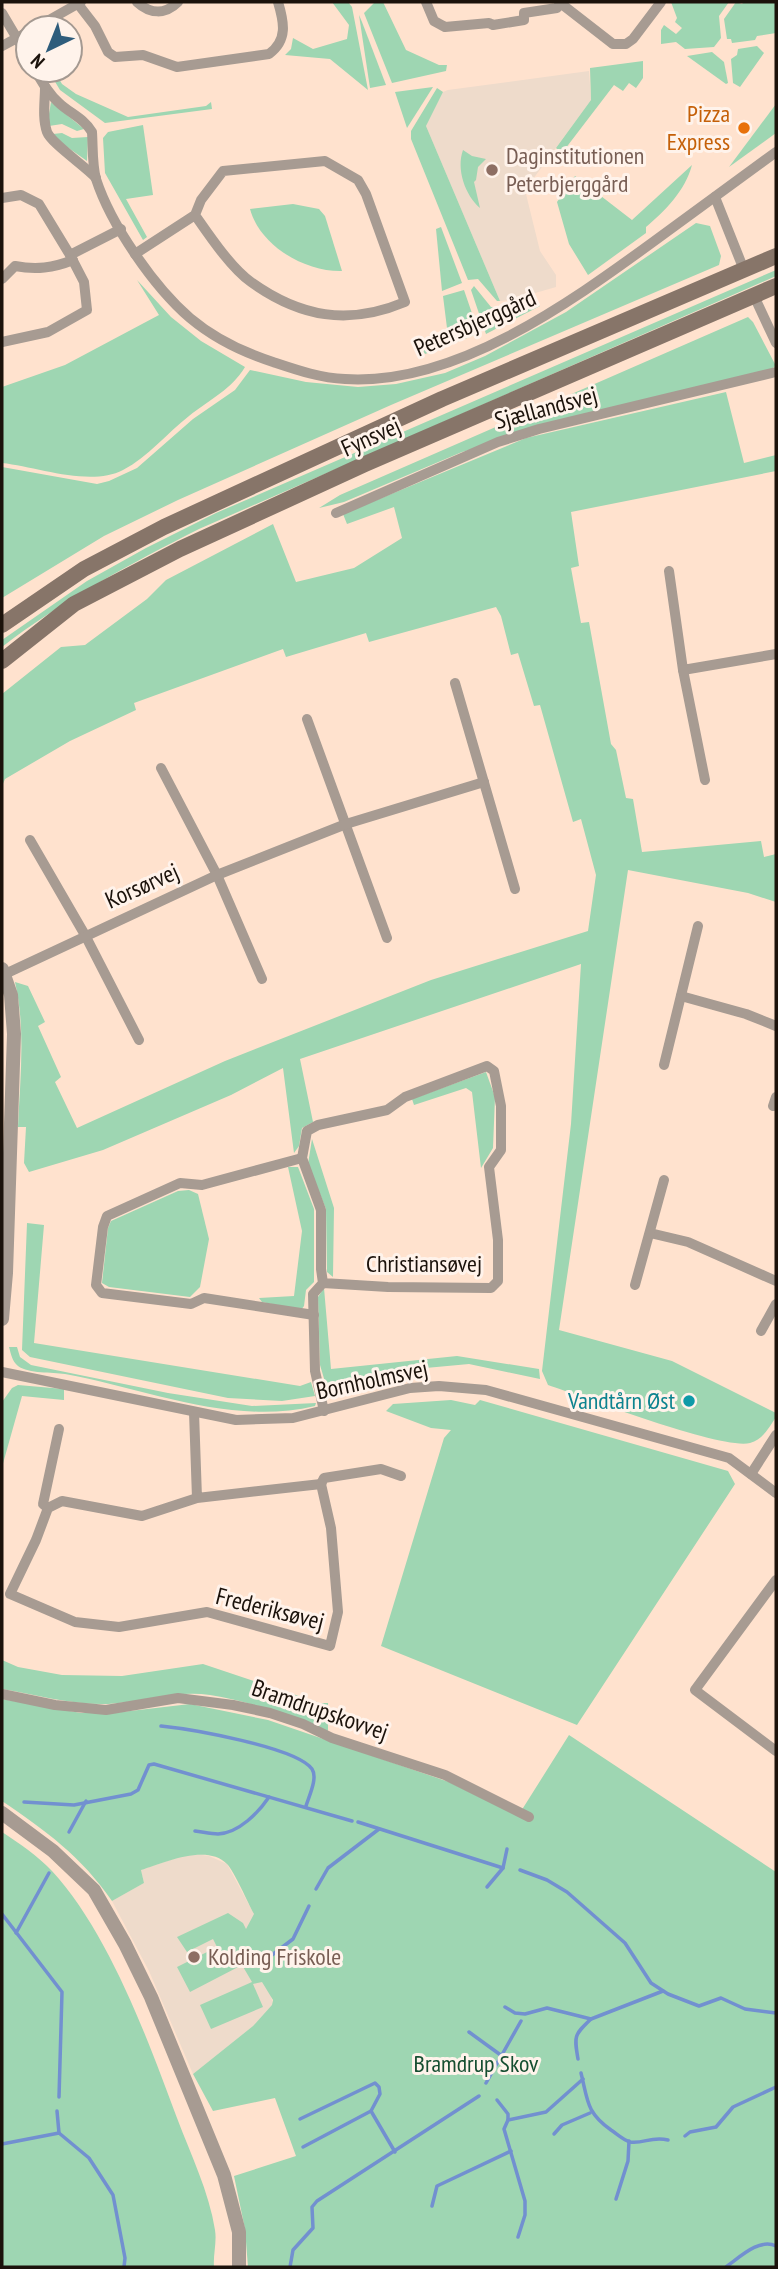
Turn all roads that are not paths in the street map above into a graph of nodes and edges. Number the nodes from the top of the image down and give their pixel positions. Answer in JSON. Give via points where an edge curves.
{"nodes":[{"id":1,"x":137,"y":2,"type":"edge"},
{"id":2,"x":178,"y":2,"type":"edge"},
{"id":3,"x":278,"y":2,"type":"edge"},
{"id":4,"x":426,"y":2,"type":"edge"},
{"id":5,"x":661,"y":2,"type":"edge"},
{"id":6,"x":80,"y":3,"type":"edge"},
{"id":7,"x":559,"y":3,"type":"edge"},
{"id":8,"x":2,"y":13,"type":"edge"},
{"id":9,"x":60,"y":14,"type":"edge"},
{"id":10,"x":14,"y":33,"type":"edge"},
{"id":11,"x":43,"y":84,"type":"edge"},
{"id":12,"x":45,"y":87,"type":"junction"},
{"id":13,"x":776,"y":152,"type":"edge"},
{"id":14,"x":96,"y":178,"type":"junction"},
{"id":15,"x":715,"y":197,"type":"junction"},
{"id":16,"x":2,"y":198,"type":"edge"},
{"id":17,"x":195,"y":215,"type":"junction"},
{"id":18,"x":121,"y":229,"type":"junction"},
{"id":19,"x":135,"y":254,"type":"junction"},
{"id":20,"x":776,"y":256,"type":"edge"},
{"id":21,"x":72,"y":258,"type":"junction"},
{"id":22,"x":744,"y":270,"type":"junction"},
{"id":23,"x":2,"y":279,"type":"edge"},
{"id":24,"x":776,"y":286,"type":"edge"},
{"id":25,"x":754,"y":296,"type":"junction"},
{"id":26,"x":2,"y":342,"type":"edge"},
{"id":27,"x":776,"y":343,"type":"edge"},
{"id":28,"x":776,"y":372,"type":"edge"},
{"id":29,"x":336,"y":513,"type":"dead end"},
{"id":30,"x":669,"y":571,"type":"dead end"},
{"id":31,"x":2,"y":625,"type":"edge"},
{"id":32,"x":776,"y":654,"type":"edge"},
{"id":33,"x":2,"y":661,"type":"edge"},
{"id":34,"x":683,"y":670,"type":"junction"},
{"id":35,"x":455,"y":683,"type":"dead end"},
{"id":36,"x":307,"y":719,"type":"dead end"},
{"id":37,"x":161,"y":768,"type":"dead end"},
{"id":38,"x":705,"y":780,"type":"dead end"},
{"id":39,"x":484,"y":782,"type":"junction"},
{"id":40,"x":346,"y":824,"type":"junction"},
{"id":41,"x":30,"y":840,"type":"dead end"},
{"id":42,"x":216,"y":875,"type":"junction"},
{"id":43,"x":515,"y":889,"type":"dead end"},
{"id":44,"x":698,"y":926,"type":"dead end"},
{"id":45,"x":85,"y":935,"type":"junction"},
{"id":46,"x":387,"y":938,"type":"dead end"},
{"id":47,"x":3,"y":971,"type":"edge"},
{"id":48,"x":262,"y":979,"type":"dead end"},
{"id":49,"x":681,"y":996,"type":"junction"},
{"id":50,"x":776,"y":1027,"type":"edge"},
{"id":51,"x":139,"y":1040,"type":"dead end"},
{"id":52,"x":664,"y":1065,"type":"dead end"},
{"id":53,"x":302,"y":1158,"type":"junction"},
{"id":54,"x":6,"y":1175,"type":"edge"},
{"id":55,"x":664,"y":1180,"type":"dead end"},
{"id":56,"x":650,"y":1233,"type":"junction"},
{"id":57,"x":776,"y":1281,"type":"edge"},
{"id":58,"x":323,"y":1283,"type":"junction"},
{"id":59,"x":635,"y":1285,"type":"dead end"},
{"id":60,"x":776,"y":1304,"type":"edge"},
{"id":61,"x":314,"y":1315,"type":"junction"},
{"id":62,"x":2,"y":1319,"type":"edge"},
{"id":63,"x":761,"y":1331,"type":"dead end"},
{"id":64,"x":2,"y":1372,"type":"edge"},
{"id":65,"x":324,"y":1411,"type":"junction"},
{"id":66,"x":194,"y":1412,"type":"junction"},
{"id":67,"x":59,"y":1429,"type":"dead end"},
{"id":68,"x":776,"y":1435,"type":"edge"},
{"id":69,"x":751,"y":1474,"type":"junction"},
{"id":70,"x":401,"y":1476,"type":"dead end"},
{"id":71,"x":321,"y":1484,"type":"junction"},
{"id":72,"x":776,"y":1493,"type":"edge"},
{"id":73,"x":197,"y":1498,"type":"junction"},
{"id":74,"x":48,"y":1508,"type":"junction"},
{"id":75,"x":775,"y":1584,"type":"edge"},
{"id":76,"x":2,"y":1694,"type":"edge"},
{"id":77,"x":776,"y":1751,"type":"edge"},
{"id":78,"x":2,"y":1813,"type":"edge"},
{"id":79,"x":529,"y":1817,"type":"dead end"},
{"id":80,"x":240,"y":2267,"type":"edge"}],
"edges":[{"from":1,"to":2,"type":"street","via":[[159,12]]},
{"from":3,"to":6,"type":"street","via":[[284,34],[269,54],[177,68],[143,55],[115,57]]},
{"from":4,"to":7,"type":"street","via":[[434,21],[445,27],[524,20],[524,13],[557,8]]},
{"from":5,"to":7,"type":"street","via":[[626,44],[614,44]]},
{"from":6,"to":9,"type":"street"},
{"from":8,"to":10,"type":"street"},
{"from":11,"to":12,"type":"street","name":"Petersbjerggård"},
{"from":12,"to":14,"type":"street","name":"Petersbjerggård","via":[[92,132]]},
{"from":12,"to":14,"type":"street","name":"Petersbjerggård","via":[[47,133]]},
{"from":13,"to":15,"type":"street","name":"Petersbjerggård"},
{"from":14,"to":18,"type":"street","name":"Petersbjerggård"},
{"from":15,"to":19,"type":"street","name":"Petersbjerggård","via":[[587,290],[486,346],[446,364],[372,378],[318,376],[233,348],[175,305]]},
{"from":15,"to":22,"type":"street"},
{"from":16,"to":21,"type":"street","via":[[21,195],[38,204]]},
{"from":17,"to":17,"type":"street","via":[[223,171],[326,161],[358,180],[366,194],[405,302],[345,317],[315,314],[249,281]]},
{"from":17,"to":19,"type":"street"},
{"from":18,"to":19,"type":"street","name":"Petersbjerggård"},
{"from":18,"to":21,"type":"street"},
{"from":20,"to":22,"type":"main road","name":"Fynsvej"},
{"from":21,"to":23,"type":"street","via":[[57,267],[34,270],[15,266]]},
{"from":21,"to":26,"type":"street","via":[[84,282],[87,310],[48,332]]},
{"from":22,"to":31,"type":"main road","name":"Fynsvej","via":[[442,399],[164,527],[84,569]]},
{"from":24,"to":25,"type":"main road","name":"Fynsvej"},
{"from":25,"to":27,"type":"street"},
{"from":25,"to":33,"type":"main road","name":"Fynsvej","via":[[180,549],[75,604]]},
{"from":28,"to":29,"type":"street","name":"Sjællandsvej","via":[[498,442]]},
{"from":30,"to":34,"type":"street"},
{"from":32,"to":34,"type":"street"},
{"from":34,"to":38,"type":"street"},
{"from":35,"to":39,"type":"street"},
{"from":36,"to":40,"type":"street"},
{"from":37,"to":42,"type":"street","name":"Korsørvej"},
{"from":39,"to":40,"type":"street","name":"Korsørvej"},
{"from":39,"to":43,"type":"street"},
{"from":40,"to":42,"type":"street","name":"Korsørvej"},
{"from":40,"to":46,"type":"street"},
{"from":41,"to":45,"type":"street","name":"Korsørvej"},
{"from":42,"to":45,"type":"street","name":"Korsørvej"},
{"from":42,"to":48,"type":"street","name":"Korsørvej"},
{"from":44,"to":49,"type":"street"},
{"from":45,"to":47,"type":"street","name":"Korsørvej"},
{"from":45,"to":51,"type":"street","name":"Korsørvej"},
{"from":47,"to":54,"type":"street","via":[[14,1012]]},
{"from":49,"to":50,"type":"street"},
{"from":49,"to":52,"type":"street"},
{"from":53,"to":58,"type":"street","via":[[321,1210]]},
{"from":53,"to":58,"type":"street","name":"Christiansøvej","via":[[307,1131],[318,1125],[387,1110],[405,1097],[487,1066],[495,1072],[501,1106],[500,1150],[489,1167],[498,1281],[491,1288]]},
{"from":53,"to":61,"type":"street","via":[[202,1185],[180,1183],[107,1216],[96,1285],[103,1293],[191,1304],[204,1298]]},
{"from":54,"to":62,"type":"street"},
{"from":55,"to":56,"type":"street"},
{"from":56,"to":57,"type":"street","via":[[688,1242]]},
{"from":56,"to":59,"type":"street"},
{"from":58,"to":61,"type":"street","via":[[313,1294]]},
{"from":60,"to":63,"type":"street"},
{"from":61,"to":65,"type":"street","via":[[315,1371]]},
{"from":64,"to":66,"type":"street","name":"Bornholmsvej"},
{"from":65,"to":66,"type":"street","name":"Bornholmsvej","via":[[264,1421]]},
{"from":65,"to":69,"type":"street","name":"Bornholmsvej","via":[[410,1388],[486,1390],[729,1458]]},
{"from":66,"to":73,"type":"street"},
{"from":67,"to":74,"type":"street","name":"Frederiksøvej","via":[[43,1504]]},
{"from":68,"to":69,"type":"street"},
{"from":69,"to":72,"type":"street","name":"Bornholmsvej"},
{"from":70,"to":71,"type":"street","via":[[381,1469],[324,1478]]},
{"from":71,"to":73,"type":"street"},
{"from":71,"to":74,"type":"street","name":"Frederiksøvej","via":[[331,1528],[338,1612],[330,1646],[207,1612],[119,1626],[75,1622],[10,1594]]},
{"from":73,"to":74,"type":"street","via":[[142,1516],[62,1501]]},
{"from":75,"to":77,"type":"street","via":[[695,1690]]},
{"from":76,"to":79,"type":"street","name":"Bramdrupskovvej","via":[[106,1710],[178,1698],[258,1710],[445,1775]]},
{"from":78,"to":80,"type":"street","via":[[94,1890],[125,1944],[223,2175],[239,2232]]}]}
